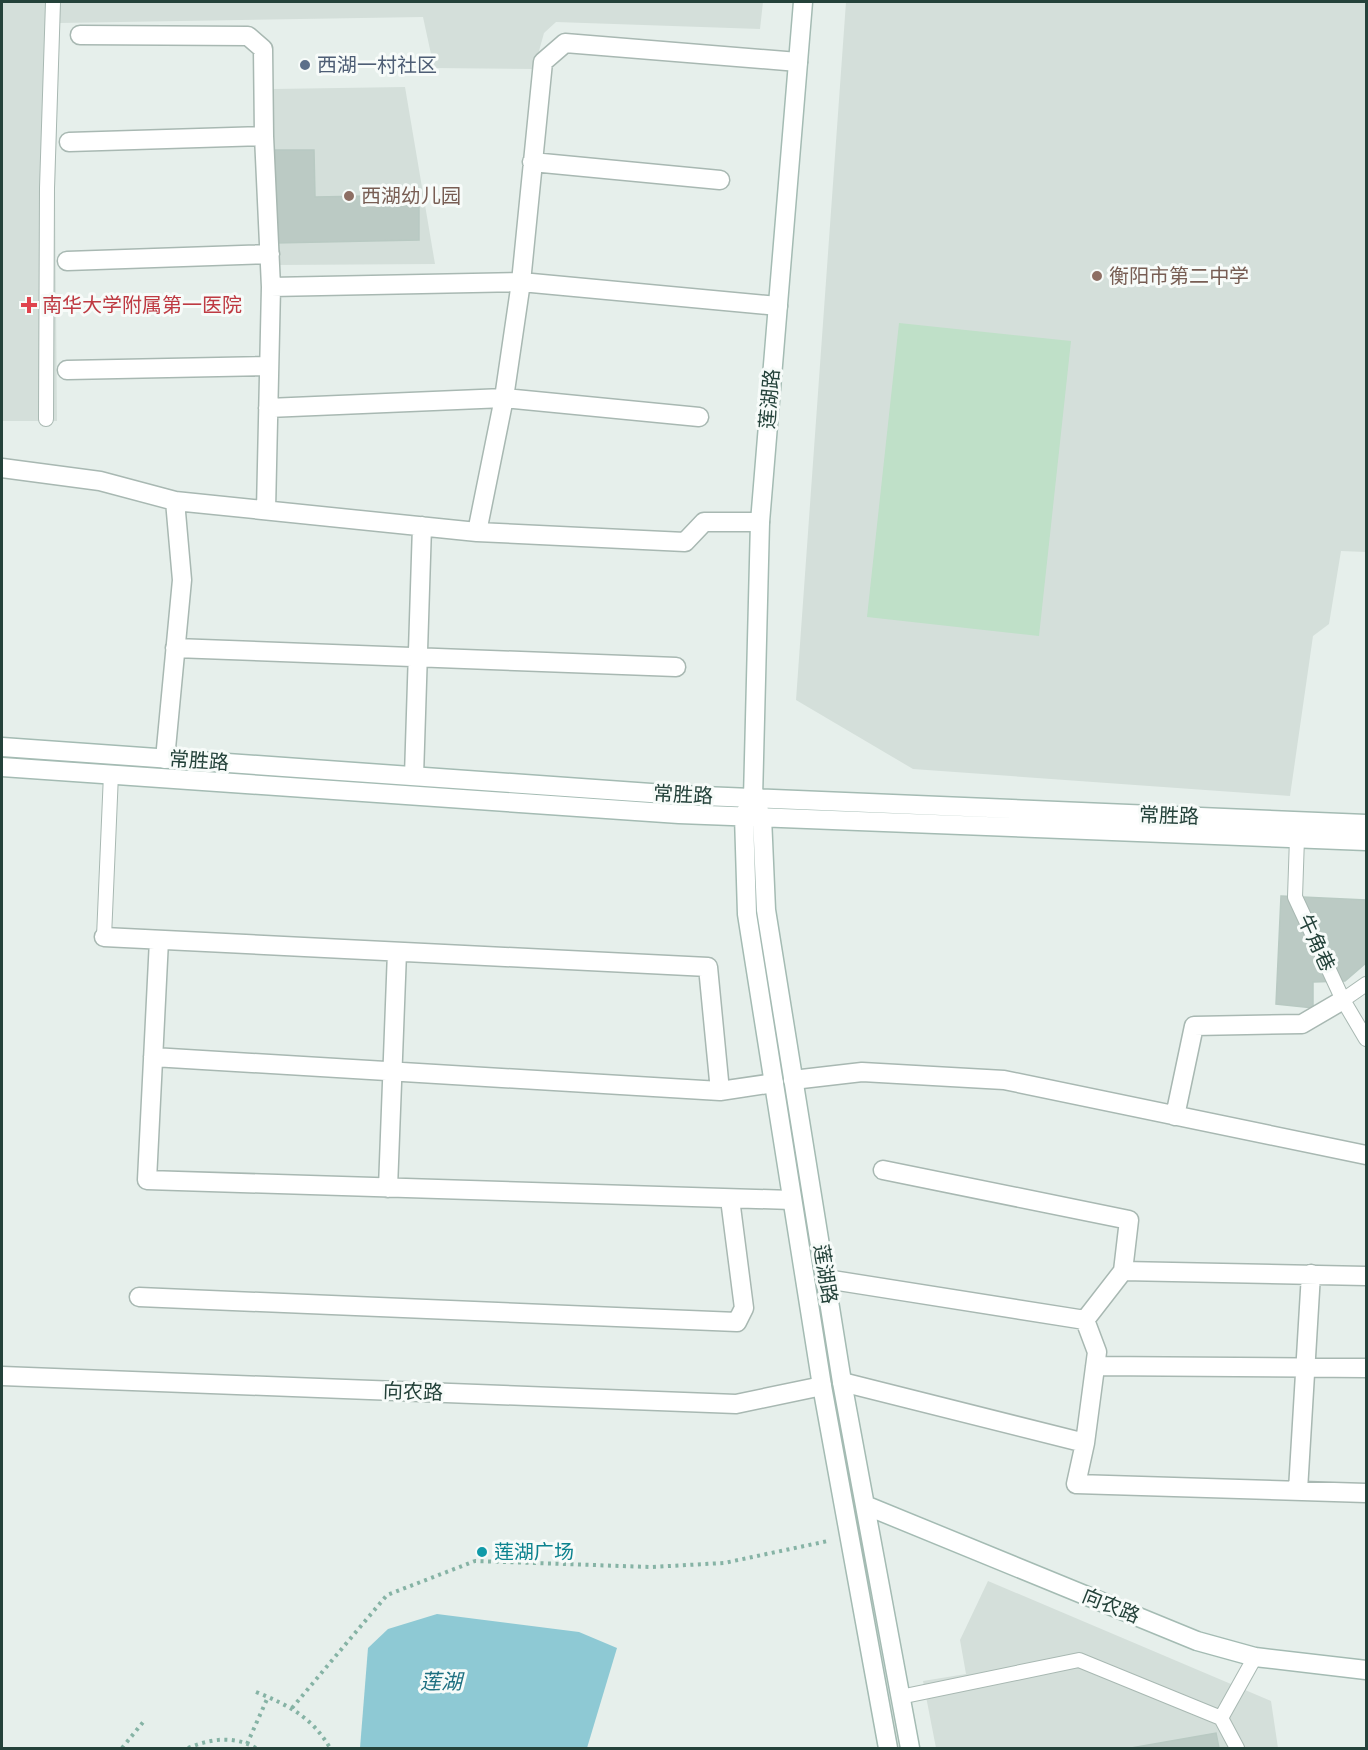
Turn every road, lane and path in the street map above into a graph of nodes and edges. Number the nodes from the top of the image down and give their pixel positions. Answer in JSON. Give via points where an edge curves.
{"nodes":[{"id":1,"x":53,"y":2,"type":"edge"},
{"id":2,"x":803,"y":2,"type":"edge"},
{"id":3,"x":81,"y":35,"type":"dead end"},
{"id":4,"x":798,"y":62,"type":"junction"},
{"id":5,"x":264,"y":136,"type":"junction"},
{"id":6,"x":69,"y":142,"type":"dead end"},
{"id":7,"x":532,"y":162,"type":"junction"},
{"id":8,"x":720,"y":180,"type":"dead end"},
{"id":9,"x":270,"y":254,"type":"junction"},
{"id":10,"x":67,"y":261,"type":"dead end"},
{"id":11,"x":521,"y":282,"type":"junction"},
{"id":12,"x":271,"y":287,"type":"junction"},
{"id":13,"x":778,"y":306,"type":"junction"},
{"id":14,"x":270,"y":366,"type":"junction"},
{"id":15,"x":67,"y":370,"type":"dead end"},
{"id":16,"x":504,"y":398,"type":"junction"},
{"id":17,"x":268,"y":408,"type":"junction"},
{"id":18,"x":699,"y":417,"type":"dead end"},
{"id":19,"x":46,"y":419,"type":"dead end"},
{"id":20,"x":2,"y":468,"type":"edge"},
{"id":21,"x":174,"y":501,"type":"junction"},
{"id":22,"x":266,"y":510,"type":"junction"},
{"id":23,"x":760,"y":522,"type":"junction"},
{"id":24,"x":422,"y":526,"type":"junction"},
{"id":25,"x":477,"y":531,"type":"junction"},
{"id":26,"x":175,"y":648,"type":"junction"},
{"id":27,"x":418,"y":657,"type":"junction"},
{"id":28,"x":676,"y":667,"type":"dead end"},
{"id":29,"x":2,"y":747,"type":"edge"},
{"id":30,"x":165,"y":759,"type":"junction"},
{"id":31,"x":2,"y":767,"type":"edge"},
{"id":32,"x":111,"y":774,"type":"junction"},
{"id":33,"x":414,"y":776,"type":"junction"},
{"id":34,"x":753,"y":798,"type":"junction"},
{"id":35,"x":753,"y":817,"type":"junction"},
{"id":36,"x":1366,"y":824,"type":"edge"},
{"id":37,"x":1297,"y":838,"type":"junction"},
{"id":38,"x":1366,"y":841,"type":"edge"},
{"id":39,"x":104,"y":937,"type":"joint"},
{"id":40,"x":159,"y":940,"type":"junction"},
{"id":41,"x":397,"y":952,"type":"junction"},
{"id":42,"x":1366,"y":984,"type":"edge"},
{"id":43,"x":1343,"y":1000,"type":"junction"},
{"id":44,"x":1366,"y":1039,"type":"edge"},
{"id":45,"x":153,"y":1057,"type":"junction"},
{"id":46,"x":393,"y":1071,"type":"junction"},
{"id":47,"x":793,"y":1080,"type":"junction"},
{"id":48,"x":774,"y":1083,"type":"junction"},
{"id":49,"x":720,"y":1091,"type":"junction"},
{"id":50,"x":1175,"y":1116,"type":"junction"},
{"id":51,"x":1366,"y":1155,"type":"edge"},
{"id":52,"x":883,"y":1170,"type":"dead end"},
{"id":53,"x":388,"y":1188,"type":"junction"},
{"id":54,"x":730,"y":1199,"type":"junction"},
{"id":55,"x":792,"y":1200,"type":"junction"},
{"id":56,"x":1123,"y":1271,"type":"junction"},
{"id":57,"x":1311,"y":1274,"type":"junction"},
{"id":58,"x":1366,"y":1276,"type":"edge"},
{"id":59,"x":826,"y":1279,"type":"junction"},
{"id":60,"x":140,"y":1297,"type":"dead end"},
{"id":61,"x":1085,"y":1320,"type":"junction"},
{"id":62,"x":1095,"y":1366,"type":"junction"},
{"id":63,"x":1305,"y":1367,"type":"junction"},
{"id":64,"x":1366,"y":1368,"type":"edge"},
{"id":65,"x":2,"y":1376,"type":"edge"},
{"id":66,"x":842,"y":1382,"type":"junction"},
{"id":67,"x":822,"y":1386,"type":"junction"},
{"id":68,"x":1085,"y":1443,"type":"junction"},
{"id":69,"x":1298,"y":1490,"type":"junction"},
{"id":70,"x":1366,"y":1493,"type":"edge"},
{"id":71,"x":865,"y":1505,"type":"junction"},
{"id":72,"x":849,"y":1536,"type":"junction"},
{"id":73,"x":1255,"y":1657,"type":"junction"},
{"id":74,"x":1366,"y":1670,"type":"edge"},
{"id":75,"x":256,"y":1692,"type":"dead end"},
{"id":76,"x":268,"y":1697,"type":"junction"},
{"id":77,"x":900,"y":1697,"type":"junction"},
{"id":78,"x":292,"y":1708,"type":"junction"},
{"id":79,"x":1221,"y":1718,"type":"junction"},
{"id":80,"x":144,"y":1721,"type":"dead end"},
{"id":81,"x":247,"y":1744,"type":"junction"},
{"id":82,"x":122,"y":1749,"type":"edge"},
{"id":83,"x":188,"y":1749,"type":"edge"},
{"id":84,"x":255,"y":1749,"type":"edge"},
{"id":85,"x":330,"y":1749,"type":"edge"},
{"id":86,"x":888,"y":1749,"type":"edge"},
{"id":87,"x":910,"y":1749,"type":"edge"},
{"id":88,"x":1236,"y":1749,"type":"edge"}],
"edges":[{"from":1,"to":19,"type":"lane"},
{"from":2,"to":4,"type":"street","name":"莲湖路"},
{"from":3,"to":5,"type":"street","via":[[248,36],[263,49]]},
{"from":4,"to":7,"type":"street","via":[[565,43],[543,62]]},
{"from":4,"to":13,"type":"street","name":"莲湖路"},
{"from":5,"to":6,"type":"street"},
{"from":5,"to":9,"type":"street"},
{"from":7,"to":8,"type":"street"},
{"from":7,"to":11,"type":"street"},
{"from":9,"to":10,"type":"street"},
{"from":9,"to":12,"type":"street"},
{"from":11,"to":12,"type":"street"},
{"from":11,"to":13,"type":"street"},
{"from":11,"to":16,"type":"street"},
{"from":12,"to":14,"type":"street"},
{"from":13,"to":23,"type":"street","name":"莲湖路"},
{"from":14,"to":15,"type":"street"},
{"from":14,"to":17,"type":"street"},
{"from":16,"to":17,"type":"street"},
{"from":16,"to":18,"type":"street"},
{"from":16,"to":25,"type":"street"},
{"from":17,"to":22,"type":"street"},
{"from":20,"to":21,"type":"street","via":[[100,481]]},
{"from":21,"to":22,"type":"street"},
{"from":21,"to":26,"type":"street","via":[[182,580]]},
{"from":22,"to":24,"type":"street"},
{"from":23,"to":25,"type":"street","via":[[704,522],[685,542]]},
{"from":23,"to":34,"type":"street","name":"莲湖路"},
{"from":24,"to":25,"type":"street"},
{"from":24,"to":27,"type":"street"},
{"from":26,"to":27,"type":"street"},
{"from":26,"to":30,"type":"street"},
{"from":27,"to":28,"type":"street"},
{"from":27,"to":33,"type":"street"},
{"from":29,"to":30,"type":"street","name":"常胜路"},
{"from":30,"to":33,"type":"street","name":"常胜路"},
{"from":31,"to":32,"type":"street","name":"常胜路"},
{"from":32,"to":35,"type":"street","name":"常胜路"},
{"from":32,"to":39,"type":"lane"},
{"from":33,"to":34,"type":"street","name":"常胜路"},
{"from":34,"to":35,"type":"street","name":"莲湖路"},
{"from":34,"to":36,"type":"street","name":"常胜路"},
{"from":35,"to":37,"type":"street","name":"常胜路"},
{"from":35,"to":47,"type":"street","name":"莲湖路"},
{"from":35,"to":48,"type":"street","name":"莲湖路","via":[[747,914]]},
{"from":37,"to":38,"type":"street","name":"常胜路"},
{"from":37,"to":43,"type":"lane","name":"牛角巷","via":[[1295,897]]},
{"from":39,"to":40,"type":"street"},
{"from":40,"to":41,"type":"street"},
{"from":40,"to":45,"type":"street"},
{"from":41,"to":46,"type":"street"},
{"from":41,"to":49,"type":"street","via":[[708,967]]},
{"from":42,"to":43,"type":"lane"},
{"from":43,"to":44,"type":"lane","name":"牛角巷"},
{"from":43,"to":50,"type":"street","via":[[1302,1024],[1194,1026]]},
{"from":45,"to":46,"type":"street"},
{"from":45,"to":53,"type":"street","via":[[147,1180]]},
{"from":46,"to":49,"type":"street"},
{"from":46,"to":53,"type":"street"},
{"from":47,"to":50,"type":"street","via":[[862,1072],[1004,1080]]},
{"from":47,"to":59,"type":"street","name":"莲湖路"},
{"from":48,"to":49,"type":"street"},
{"from":48,"to":55,"type":"street","name":"莲湖路"},
{"from":50,"to":51,"type":"street"},
{"from":52,"to":56,"type":"street","via":[[1128,1220]]},
{"from":53,"to":54,"type":"street"},
{"from":54,"to":55,"type":"street"},
{"from":54,"to":60,"type":"street","via":[[744,1308],[737,1322]]},
{"from":55,"to":67,"type":"street","name":"莲湖路"},
{"from":56,"to":57,"type":"street"},
{"from":56,"to":61,"type":"street"},
{"from":57,"to":58,"type":"street"},
{"from":57,"to":63,"type":"street"},
{"from":59,"to":61,"type":"street"},
{"from":59,"to":66,"type":"street","name":"莲湖路"},
{"from":61,"to":62,"type":"street","via":[[1097,1352]]},
{"from":62,"to":63,"type":"street"},
{"from":62,"to":68,"type":"street"},
{"from":63,"to":64,"type":"street"},
{"from":63,"to":69,"type":"street"},
{"from":65,"to":67,"type":"street","name":"向农路","via":[[736,1404]]},
{"from":66,"to":68,"type":"street"},
{"from":66,"to":71,"type":"street","name":"莲湖路"},
{"from":67,"to":72,"type":"street","name":"莲湖路"},
{"from":68,"to":69,"type":"street","via":[[1076,1484]]},
{"from":69,"to":70,"type":"street"},
{"from":71,"to":73,"type":"street","name":"向农路","via":[[1197,1641]]},
{"from":71,"to":77,"type":"street","name":"莲湖路"},
{"from":72,"to":78,"type":"path","via":[[724,1563],[651,1567],[475,1562],[387,1595]]},
{"from":72,"to":86,"type":"street","name":"莲湖路"},
{"from":73,"to":74,"type":"street","name":"向农路"},
{"from":73,"to":79,"type":"lane"},
{"from":75,"to":76,"type":"path"},
{"from":76,"to":78,"type":"path"},
{"from":76,"to":81,"type":"path"},
{"from":77,"to":79,"type":"lane","via":[[1079,1660]]},
{"from":77,"to":87,"type":"street","name":"莲湖路"},
{"from":78,"to":85,"type":"path","via":[[322,1734]]},
{"from":79,"to":88,"type":"lane"},
{"from":80,"to":82,"type":"path"},
{"from":81,"to":83,"type":"path","via":[[226,1739]]},
{"from":81,"to":84,"type":"path"}]}
